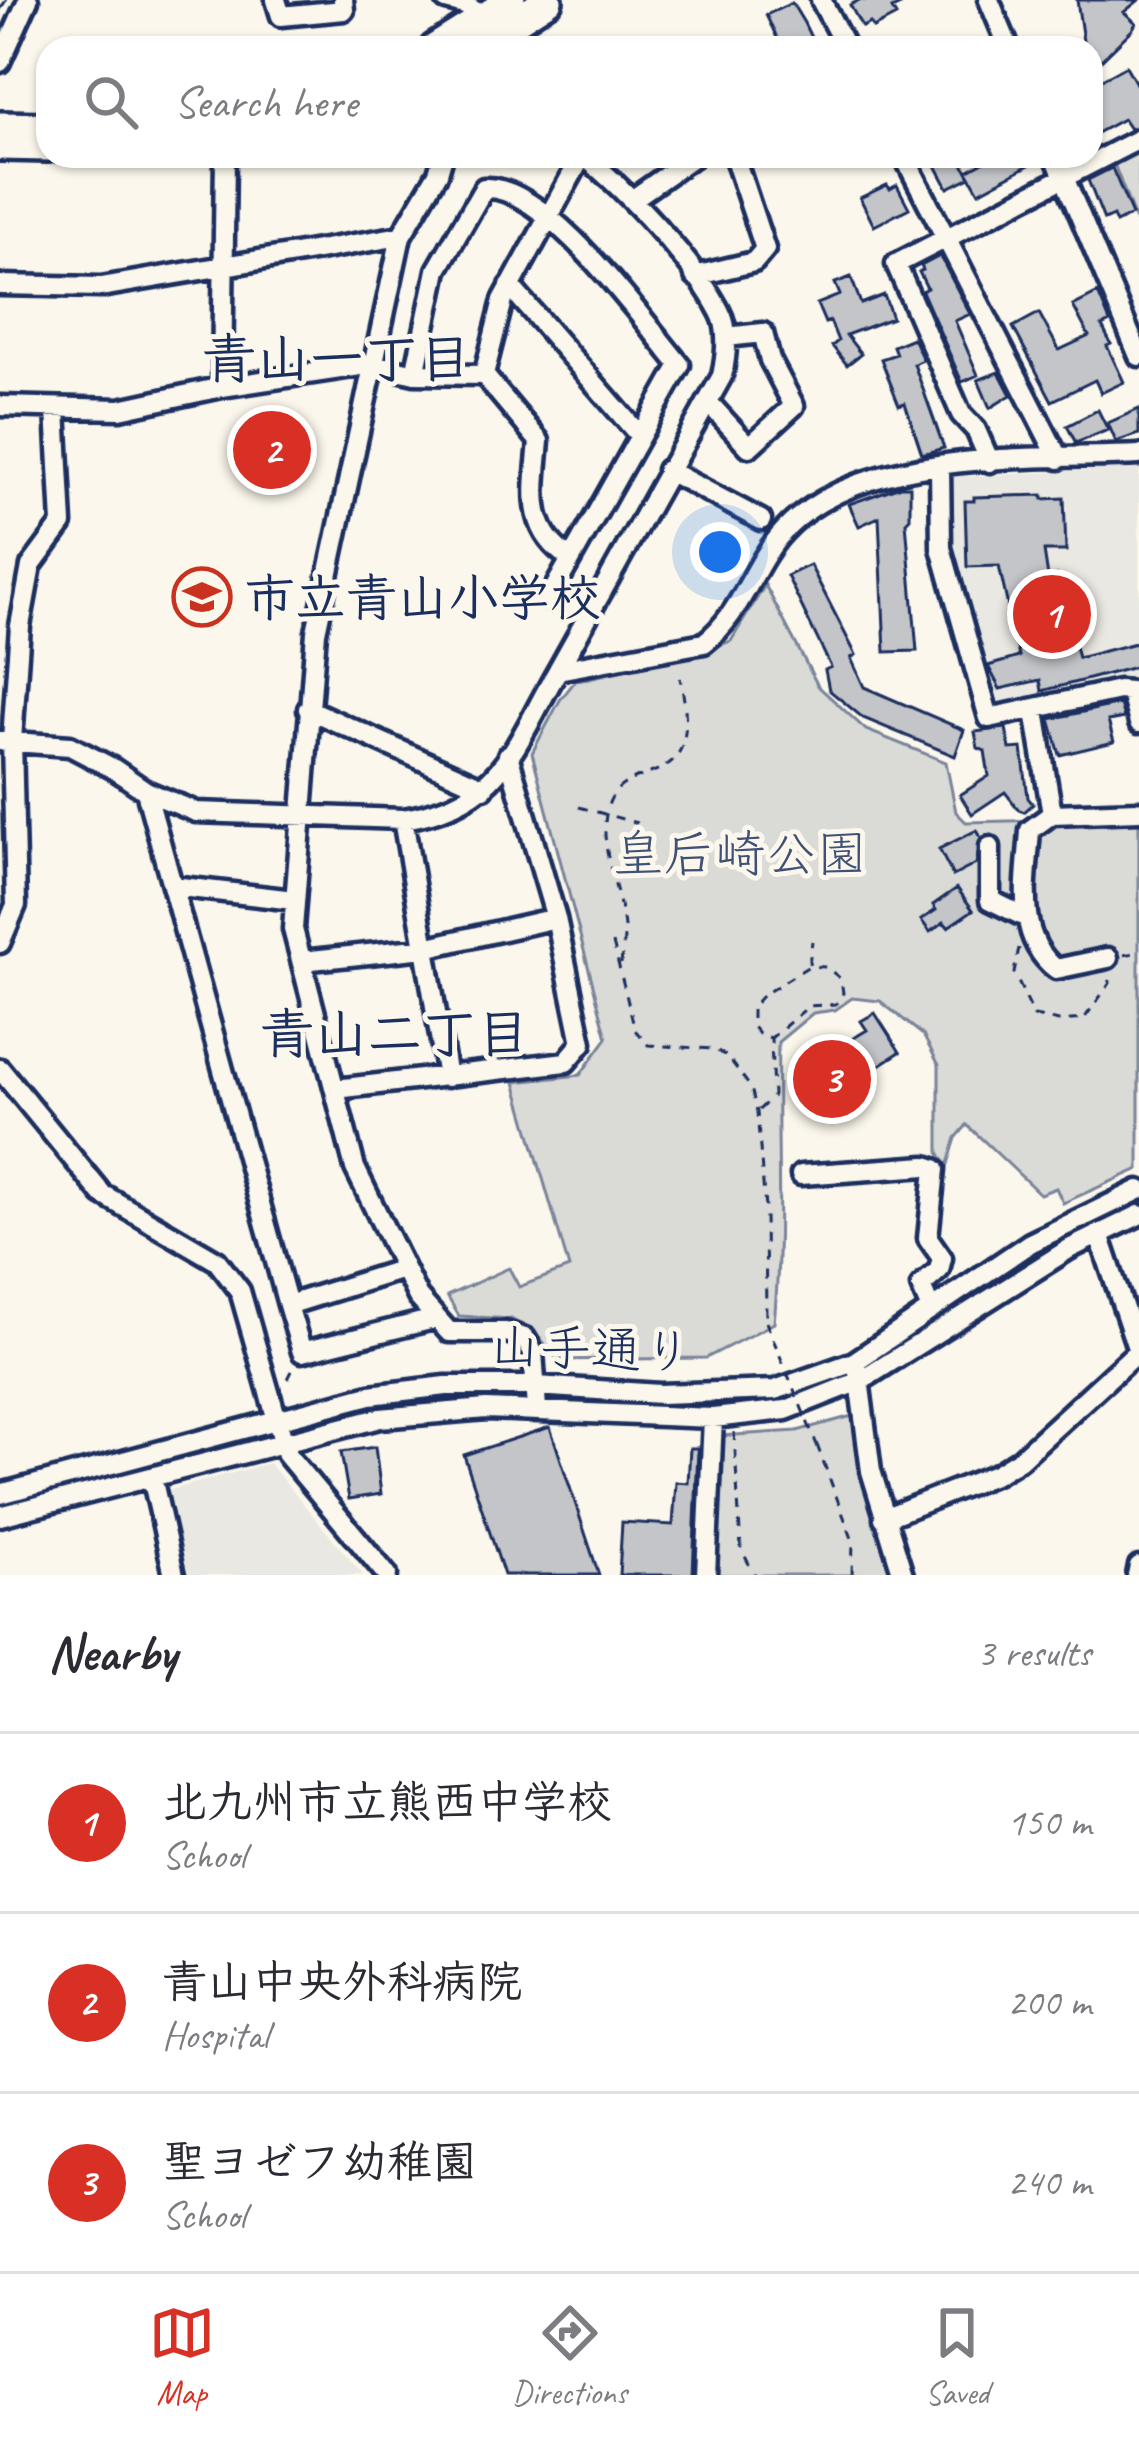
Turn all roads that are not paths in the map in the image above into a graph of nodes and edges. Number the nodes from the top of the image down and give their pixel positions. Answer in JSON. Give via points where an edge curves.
{"nodes":[{"id":1,"x":28,"y":0,"type":"edge"},
{"id":2,"x":276,"y":0,"type":"edge"},
{"id":3,"x":343,"y":0,"type":"edge"},
{"id":4,"x":446,"y":0,"type":"edge"},
{"id":5,"x":511,"y":0,"type":"edge"},
{"id":6,"x":548,"y":0,"type":"edge"},
{"id":7,"x":821,"y":0,"type":"edge"},
{"id":8,"x":988,"y":0,"type":"edge"},
{"id":9,"x":486,"y":18,"type":"junction"},
{"id":10,"x":455,"y":36,"type":"edge"},
{"id":11,"x":492,"y":36,"type":"edge"},
{"id":12,"x":840,"y":36,"type":"edge"},
{"id":13,"x":1004,"y":36,"type":"edge"},
{"id":14,"x":0,"y":62,"type":"edge"},
{"id":15,"x":0,"y":127,"type":"edge"},
{"id":16,"x":36,"y":127,"type":"edge"},
{"id":17,"x":1139,"y":139,"type":"edge"},
{"id":18,"x":0,"y":146,"type":"edge"},
{"id":19,"x":36,"y":147,"type":"edge"},
{"id":20,"x":1103,"y":157,"type":"edge"},
{"id":21,"x":225,"y":168,"type":"edge"},
{"id":22,"x":439,"y":168,"type":"edge"},
{"id":23,"x":576,"y":168,"type":"edge"},
{"id":24,"x":597,"y":168,"type":"edge"},
{"id":25,"x":677,"y":168,"type":"edge"},
{"id":26,"x":738,"y":168,"type":"edge"},
{"id":27,"x":910,"y":168,"type":"edge"},
{"id":28,"x":1059,"y":168,"type":"edge"},
{"id":29,"x":1081,"y":168,"type":"edge"},
{"id":30,"x":1063,"y":177,"type":"junction"},
{"id":31,"x":633,"y":200,"type":"junction"},
{"id":32,"x":548,"y":216,"type":"junction"},
{"id":33,"x":401,"y":236,"type":"junction"},
{"id":34,"x":947,"y":237,"type":"junction"},
{"id":35,"x":224,"y":264,"type":"junction"},
{"id":36,"x":695,"y":276,"type":"junction"},
{"id":37,"x":0,"y":285,"type":"edge"},
{"id":38,"x":510,"y":286,"type":"junction"},
{"id":39,"x":726,"y":337,"type":"junction"},
{"id":40,"x":1139,"y":356,"type":"edge"},
{"id":41,"x":373,"y":364,"type":"junction"},
{"id":42,"x":415,"y":374,"type":"junction"},
{"id":43,"x":484,"y":375,"type":"junction"},
{"id":44,"x":222,"y":387,"type":"junction"},
{"id":45,"x":707,"y":402,"type":"junction"},
{"id":46,"x":0,"y":406,"type":"edge"},
{"id":47,"x":56,"y":409,"type":"junction"},
{"id":48,"x":639,"y":435,"type":"junction"},
{"id":49,"x":1139,"y":455,"type":"edge"},
{"id":50,"x":1059,"y":459,"type":"junction"},
{"id":51,"x":990,"y":462,"type":"junction"},
{"id":52,"x":940,"y":465,"type":"junction"},
{"id":53,"x":668,"y":470,"type":"junction"},
{"id":54,"x":761,"y":520,"type":"dead end"},
{"id":55,"x":571,"y":559,"type":"junction"},
{"id":56,"x":548,"y":600,"type":"dead end"},
{"id":57,"x":558,"y":670,"type":"junction"},
{"id":58,"x":1135,"y":692,"type":"edge"},
{"id":59,"x":308,"y":709,"type":"junction"},
{"id":60,"x":1035,"y":711,"type":"junction"},
{"id":61,"x":1139,"y":723,"type":"edge"},
{"id":62,"x":6,"y":740,"type":"edge"},
{"id":63,"x":508,"y":755,"type":"junction"},
{"id":64,"x":484,"y":788,"type":"junction"},
{"id":65,"x":146,"y":791,"type":"junction"},
{"id":66,"x":1139,"y":812,"type":"edge"},
{"id":67,"x":1052,"y":814,"type":"junction"},
{"id":68,"x":301,"y":817,"type":"junction"},
{"id":69,"x":404,"y":819,"type":"junction"},
{"id":70,"x":990,"y":847,"type":"dead end"},
{"id":71,"x":172,"y":886,"type":"junction"},
{"id":72,"x":294,"y":900,"type":"junction"},
{"id":73,"x":1025,"y":916,"type":"junction"},
{"id":74,"x":556,"y":918,"type":"junction"},
{"id":75,"x":0,"y":943,"type":"edge"},
{"id":76,"x":424,"y":947,"type":"junction"},
{"id":77,"x":1108,"y":958,"type":"dead end"},
{"id":78,"x":302,"y":962,"type":"junction"},
{"id":79,"x":0,"y":1069,"type":"edge"},
{"id":80,"x":448,"y":1078,"type":"junction"},
{"id":81,"x":336,"y":1089,"type":"junction"},
{"id":82,"x":801,"y":1175,"type":"dead end"},
{"id":83,"x":1139,"y":1190,"type":"edge"},
{"id":84,"x":1139,"y":1215,"type":"edge"},
{"id":85,"x":1099,"y":1234,"type":"junction"},
{"id":86,"x":404,"y":1269,"type":"junction"},
{"id":87,"x":288,"y":1305,"type":"junction"},
{"id":88,"x":931,"y":1310,"type":"junction"},
{"id":89,"x":434,"y":1319,"type":"junction"},
{"id":90,"x":1138,"y":1353,"type":"edge"},
{"id":91,"x":858,"y":1371,"type":"junction"},
{"id":92,"x":536,"y":1386,"type":"junction"},
{"id":93,"x":537,"y":1409,"type":"junction"},
{"id":94,"x":713,"y":1418,"type":"junction"},
{"id":95,"x":279,"y":1419,"type":"junction"},
{"id":96,"x":282,"y":1442,"type":"junction"},
{"id":97,"x":152,"y":1477,"type":"junction"},
{"id":98,"x":0,"y":1493,"type":"edge"},
{"id":99,"x":0,"y":1516,"type":"edge"},
{"id":100,"x":884,"y":1518,"type":"junction"},
{"id":101,"x":1139,"y":1566,"type":"edge"},
{"id":102,"x":175,"y":1575,"type":"edge"},
{"id":103,"x":387,"y":1575,"type":"edge"},
{"id":104,"x":706,"y":1575,"type":"edge"},
{"id":105,"x":903,"y":1575,"type":"edge"},
{"id":106,"x":1137,"y":1575,"type":"edge"}],
"edges":[{"from":1,"to":14,"type":"street"},
{"from":2,"to":3,"type":"street","via":[[281,16],[344,10]]},
{"from":4,"to":9,"type":"street"},
{"from":5,"to":9,"type":"highway"},
{"from":6,"to":11,"type":"highway"},
{"from":7,"to":12,"type":"street"},
{"from":8,"to":13,"type":"street"},
{"from":9,"to":10,"type":"highway"},
{"from":15,"to":16,"type":"highway"},
{"from":17,"to":20,"type":"street"},
{"from":18,"to":19,"type":"highway"},
{"from":21,"to":35,"type":"street"},
{"from":22,"to":33,"type":"street"},
{"from":23,"to":32,"type":"street"},
{"from":24,"to":31,"type":"street"},
{"from":25,"to":31,"type":"street"},
{"from":26,"to":36,"type":"street","via":[[765,249],[754,262]]},
{"from":27,"to":34,"type":"street"},
{"from":28,"to":30,"type":"street"},
{"from":29,"to":30,"type":"street"},
{"from":30,"to":34,"type":"street"},
{"from":30,"to":40,"type":"street"},
{"from":31,"to":36,"type":"street"},
{"from":32,"to":38,"type":"street"},
{"from":32,"to":42,"type":"street","via":[[484,188],[437,270]]},
{"from":32,"to":48,"type":"street","via":[[680,365]]},
{"from":33,"to":35,"type":"street"},
{"from":33,"to":41,"type":"street"},
{"from":34,"to":50,"type":"street"},
{"from":34,"to":51,"type":"street","via":[[896,264]]},
{"from":35,"to":37,"type":"street","via":[[101,286]]},
{"from":35,"to":44,"type":"street"},
{"from":36,"to":39,"type":"street","via":[[722,315]]},
{"from":38,"to":43,"type":"street"},
{"from":38,"to":48,"type":"street"},
{"from":39,"to":45,"type":"street","via":[[722,376]]},
{"from":39,"to":45,"type":"street","via":[[763,333],[794,406],[749,448]]},
{"from":41,"to":42,"type":"street"},
{"from":41,"to":44,"type":"street"},
{"from":41,"to":59,"type":"street","via":[[316,632]]},
{"from":42,"to":43,"type":"street"},
{"from":43,"to":55,"type":"street","via":[[539,441],[534,502],[548,544]]},
{"from":44,"to":47,"type":"street","via":[[120,410]]},
{"from":45,"to":53,"type":"street"},
{"from":46,"to":47,"type":"street"},
{"from":47,"to":62,"type":"street","via":[[62,524],[32,566]]},
{"from":48,"to":55,"type":"street"},
{"from":49,"to":50,"type":"street"},
{"from":50,"to":51,"type":"street"},
{"from":51,"to":52,"type":"street"},
{"from":52,"to":57,"type":"street","via":[[884,473],[817,504],[783,532],[733,616],[704,643]]},
{"from":52,"to":60,"type":"street","via":[[941,548],[989,718]]},
{"from":53,"to":54,"type":"street"},
{"from":53,"to":57,"type":"street"},
{"from":55,"to":56,"type":"street"},
{"from":57,"to":63,"type":"street"},
{"from":58,"to":60,"type":"street"},
{"from":58,"to":61,"type":"street"},
{"from":59,"to":64,"type":"street"},
{"from":59,"to":68,"type":"street"},
{"from":60,"to":67,"type":"street"},
{"from":62,"to":65,"type":"street","via":[[70,746]]},
{"from":62,"to":75,"type":"street","via":[[16,905]]},
{"from":63,"to":64,"type":"street"},
{"from":63,"to":74,"type":"street"},
{"from":64,"to":69,"type":"street"},
{"from":65,"to":68,"type":"street","via":[[196,812]]},
{"from":65,"to":71,"type":"street"},
{"from":66,"to":67,"type":"street"},
{"from":67,"to":73,"type":"street","via":[[1030,830]]},
{"from":68,"to":69,"type":"street"},
{"from":68,"to":72,"type":"street"},
{"from":69,"to":76,"type":"street"},
{"from":70,"to":73,"type":"street","via":[[990,900]]},
{"from":71,"to":72,"type":"street"},
{"from":71,"to":87,"type":"street"},
{"from":72,"to":78,"type":"street"},
{"from":73,"to":77,"type":"street","via":[[1039,956],[1056,969]]},
{"from":74,"to":76,"type":"street"},
{"from":74,"to":80,"type":"street","via":[[582,1043],[566,1062]]},
{"from":76,"to":78,"type":"street"},
{"from":76,"to":80,"type":"street"},
{"from":78,"to":81,"type":"street"},
{"from":79,"to":95,"type":"street","via":[[102,1193],[217,1261],[240,1291]]},
{"from":80,"to":81,"type":"street"},
{"from":81,"to":86,"type":"street","via":[[356,1168]]},
{"from":82,"to":88,"type":"street","via":[[935,1169],[928,1238],[941,1258],[921,1286]]},
{"from":83,"to":88,"type":"street","name":"山手通り","via":[[1030,1244]]},
{"from":84,"to":85,"type":"street","name":"山手通り"},
{"from":85,"to":90,"type":"street"},
{"from":85,"to":91,"type":"street","name":"山手通り"},
{"from":86,"to":87,"type":"street"},
{"from":86,"to":89,"type":"street"},
{"from":87,"to":89,"type":"street","via":[[302,1352]]},
{"from":88,"to":91,"type":"street","name":"山手通り"},
{"from":89,"to":92,"type":"street","via":[[449,1332],[525,1338]]},
{"from":90,"to":100,"type":"street","via":[[1019,1460]]},
{"from":91,"to":92,"type":"street","name":"山手通り","via":[[731,1394]]},
{"from":91,"to":94,"type":"street","name":"山手通り","via":[[787,1410]]},
{"from":91,"to":100,"type":"street"},
{"from":92,"to":93,"type":"street"},
{"from":92,"to":95,"type":"street","name":"山手通り","via":[[399,1391]]},
{"from":93,"to":94,"type":"street","name":"山手通り"},
{"from":93,"to":96,"type":"street","name":"山手通り","via":[[434,1411]]},
{"from":94,"to":104,"type":"street"},
{"from":95,"to":96,"type":"street"},
{"from":95,"to":98,"type":"street","name":"山手通り"},
{"from":96,"to":97,"type":"street","name":"山手通り"},
{"from":96,"to":103,"type":"street","via":[[305,1481]]},
{"from":97,"to":99,"type":"street","name":"山手通り"},
{"from":97,"to":102,"type":"street"},
{"from":100,"to":105,"type":"street"},
{"from":101,"to":106,"type":"street"}]}
